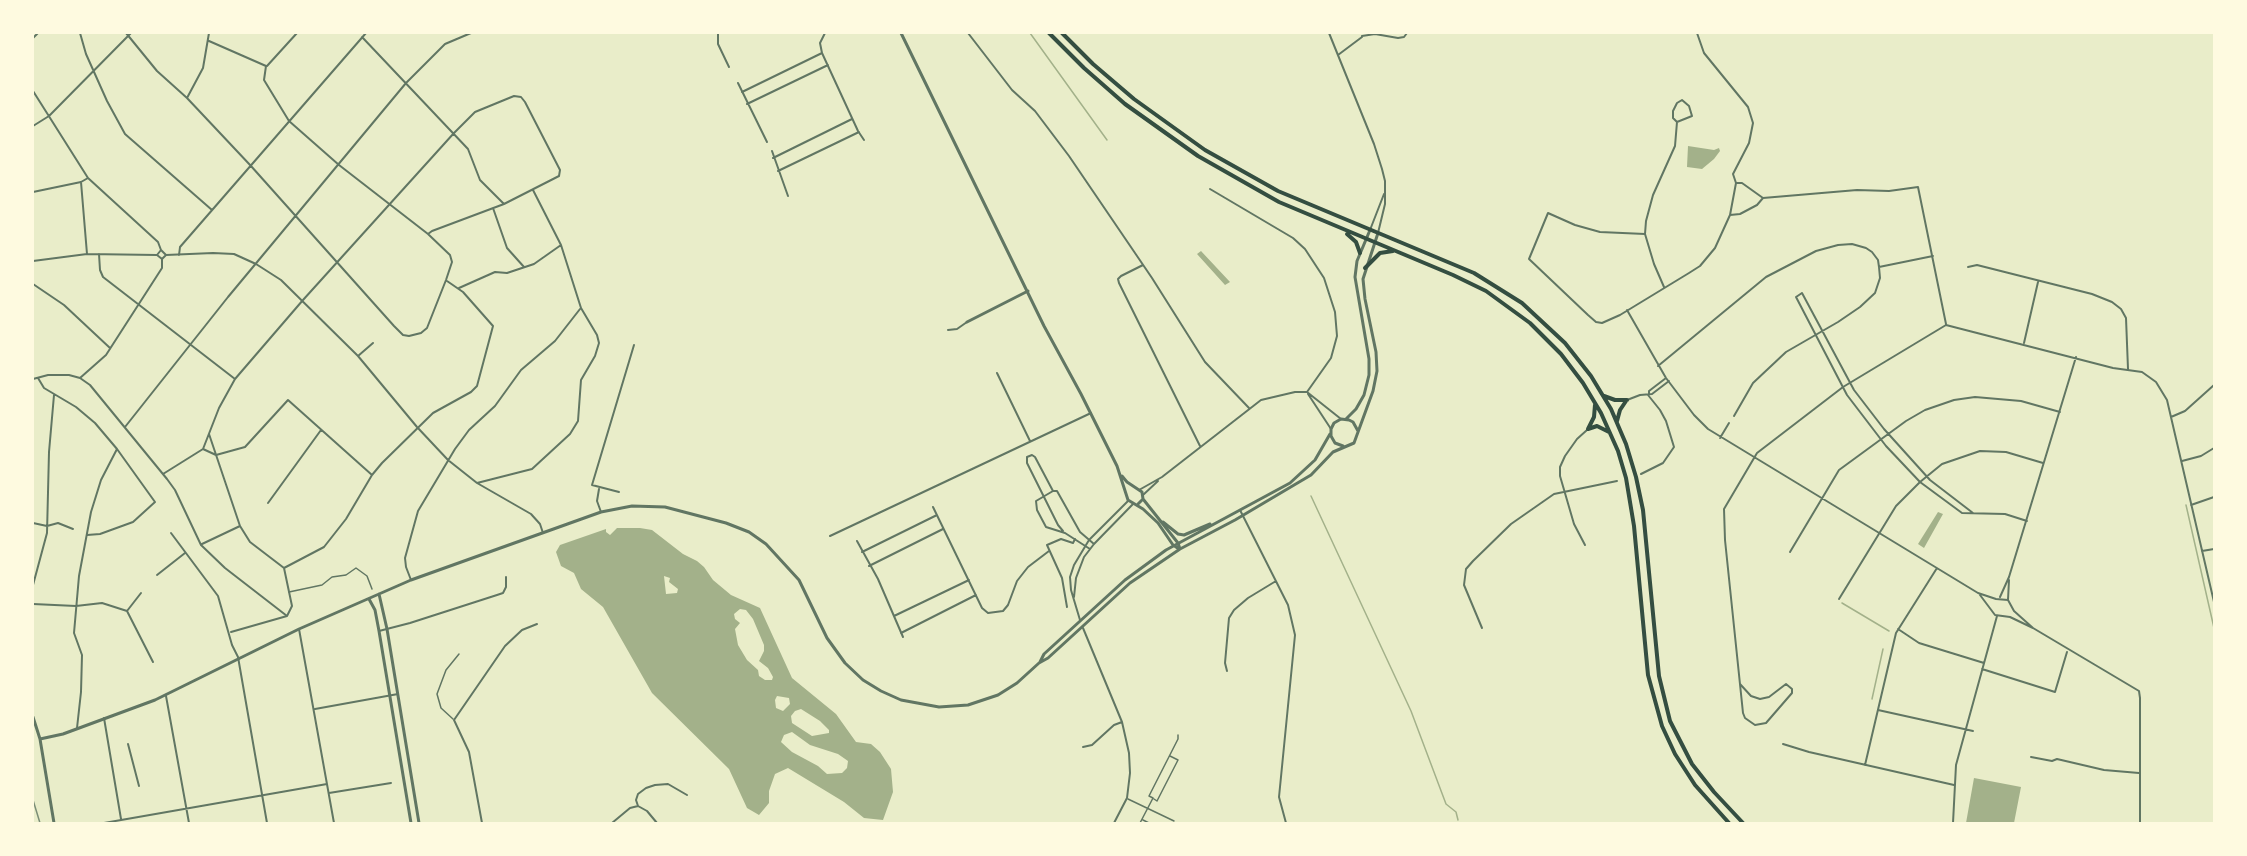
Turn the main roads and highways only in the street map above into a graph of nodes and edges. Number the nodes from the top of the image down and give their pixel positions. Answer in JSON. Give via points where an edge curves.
{"nodes":[{"id":1,"x":1049,"y":33,"type":"edge"},
{"id":2,"x":1062,"y":33,"type":"edge"},
{"id":3,"x":1342,"y":230,"type":"junction"},
{"id":4,"x":1394,"y":251,"type":"junction"},
{"id":5,"x":1360,"y":253,"type":"road end"},
{"id":6,"x":1365,"y":268,"type":"road end"},
{"id":7,"x":1603,"y":395,"type":"junction"},
{"id":8,"x":1594,"y":401,"type":"junction"},
{"id":9,"x":1617,"y":422,"type":"junction"},
{"id":10,"x":1611,"y":433,"type":"junction"},
{"id":11,"x":1729,"y":823,"type":"edge"},
{"id":12,"x":1743,"y":823,"type":"edge"}],
"edges":[{"from":1,"to":3,"type":"main road","via":[[1104,86],[1181,145],[1279,202]]},
{"from":2,"to":7,"type":"main road","via":[[1134,99],[1205,150],[1278,191],[1474,273],[1522,303],[1565,343]]},
{"from":3,"to":4,"type":"main road"},
{"from":3,"to":5,"type":"main road","via":[[1356,242]]},
{"from":4,"to":6,"type":"main road","via":[[1380,253]]},
{"from":4,"to":8,"type":"main road","via":[[1468,282],[1517,312],[1561,354]]},
{"from":7,"to":9,"type":"main road"},
{"from":7,"to":9,"type":"main road","via":[[1627,400]]},
{"from":8,"to":10,"type":"main road"},
{"from":8,"to":10,"type":"main road","via":[[1594,417],[1588,429],[1597,426]]},
{"from":9,"to":12,"type":"main road","via":[[1640,493],[1656,658],[1665,705],[1692,764]]},
{"from":10,"to":11,"type":"main road","via":[[1632,506],[1648,675],[1656,709],[1683,768]]}]}
